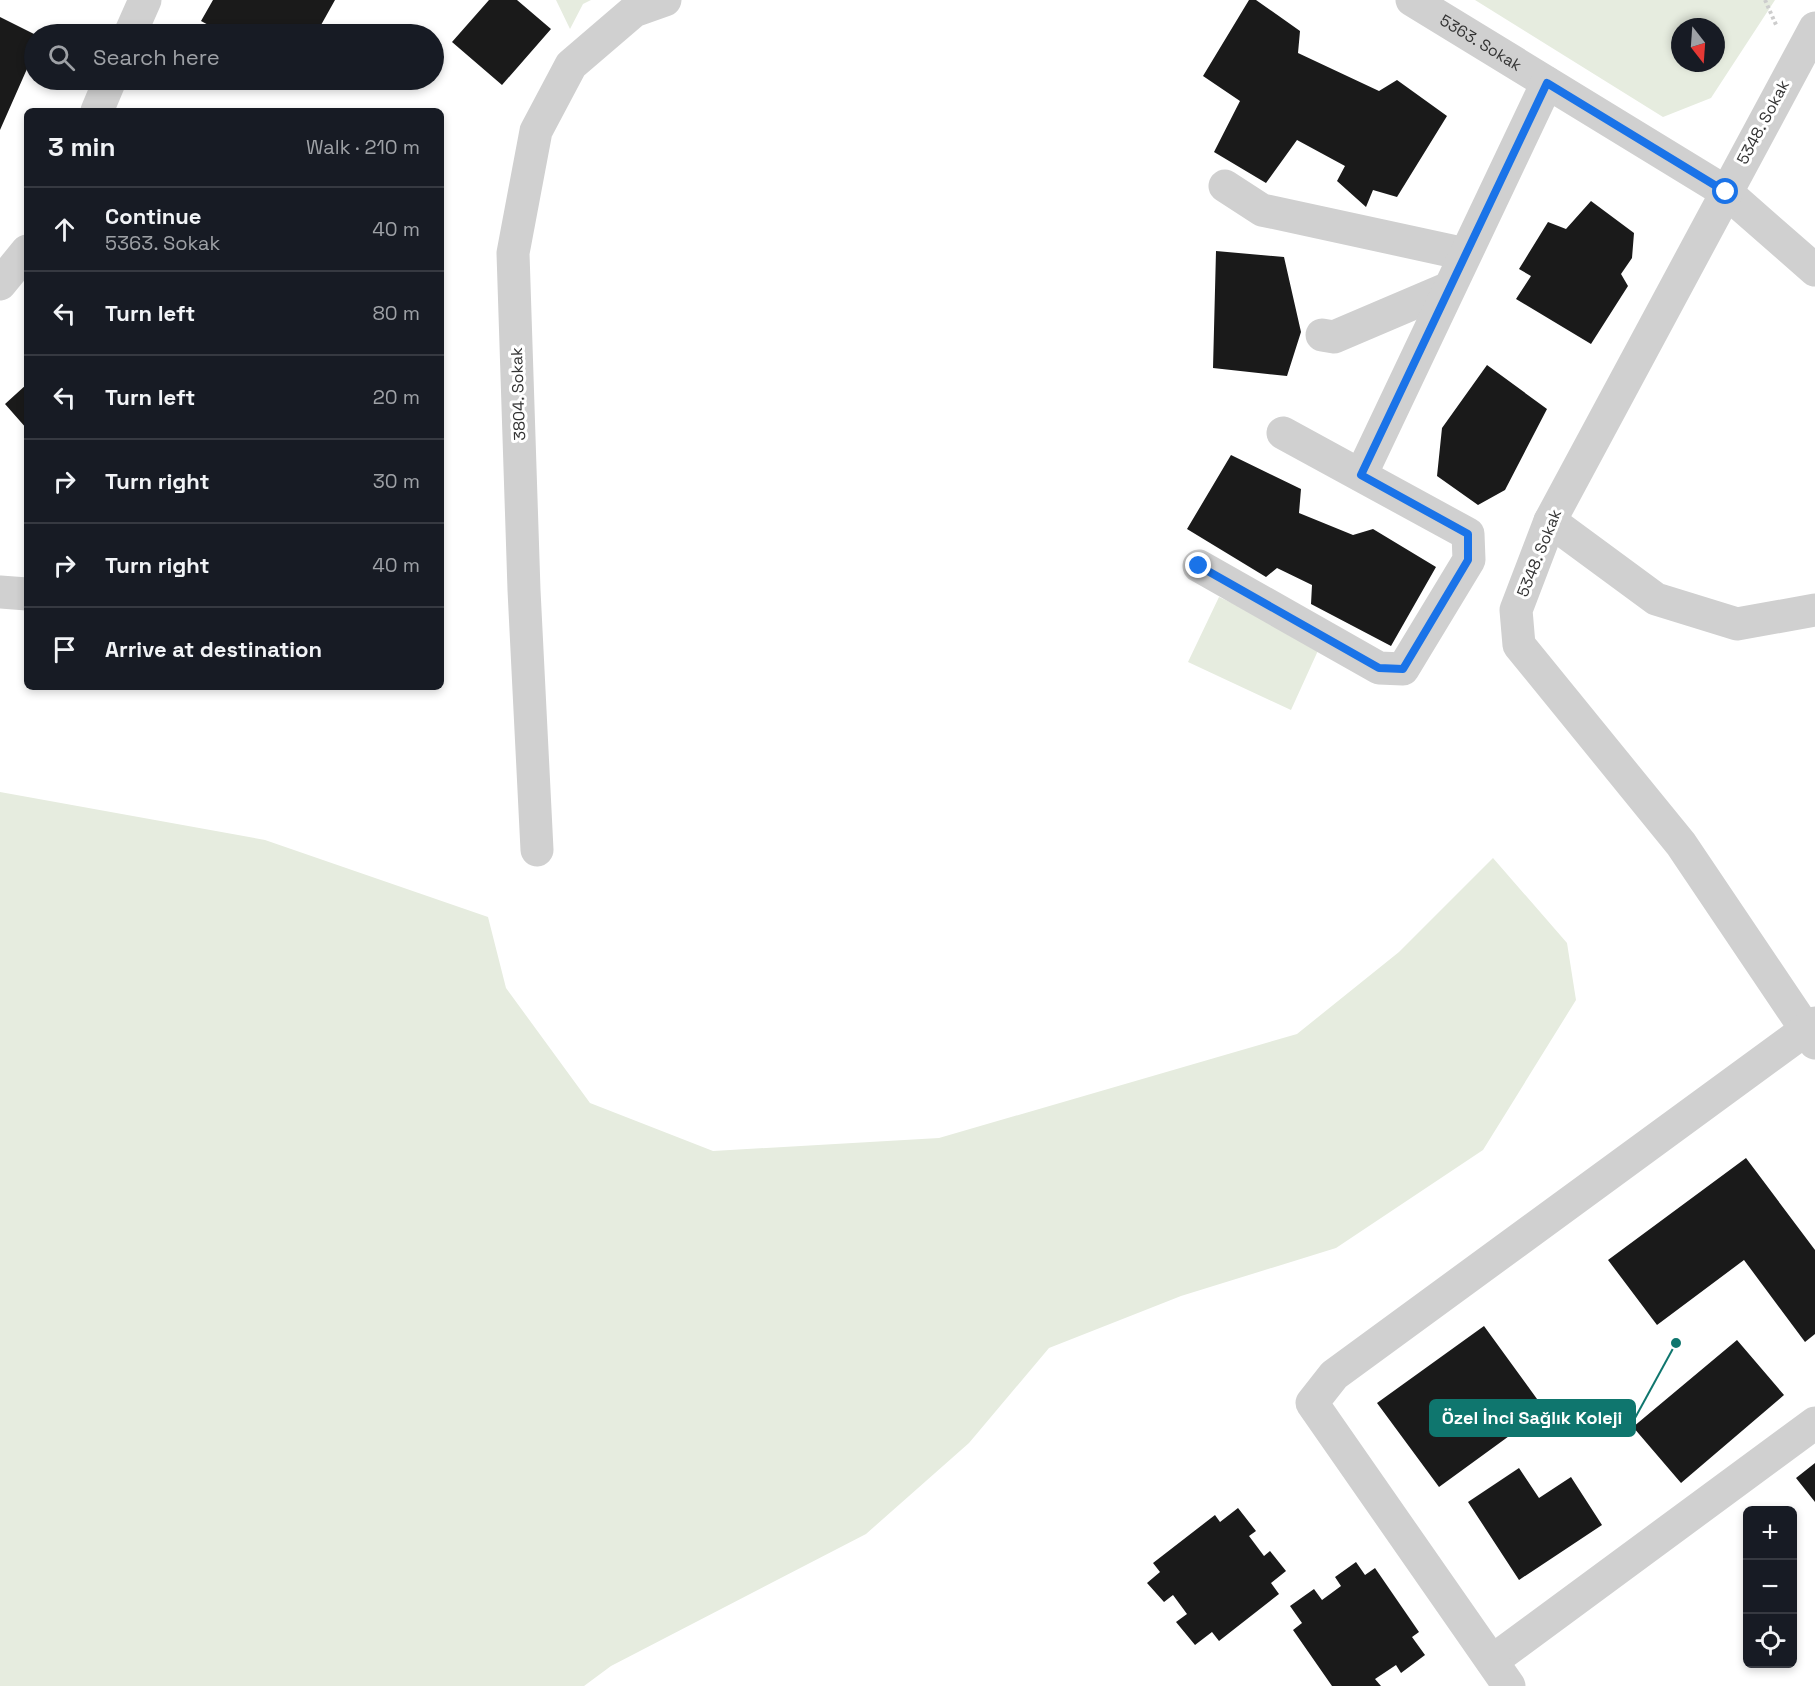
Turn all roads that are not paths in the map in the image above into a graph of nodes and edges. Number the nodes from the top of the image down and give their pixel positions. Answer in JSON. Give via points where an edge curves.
{"nodes":[{"id":1,"x":145,"y":0,"type":"edge"},
{"id":2,"x":665,"y":0,"type":"edge"},
{"id":3,"x":1412,"y":0,"type":"edge"},
{"id":4,"x":134,"y":24,"type":"edge"},
{"id":5,"x":1815,"y":28,"type":"edge"},
{"id":6,"x":1547,"y":83,"type":"junction"},
{"id":7,"x":106,"y":90,"type":"edge"},
{"id":8,"x":98,"y":108,"type":"edge"},
{"id":9,"x":1225,"y":186,"type":"dead end"},
{"id":10,"x":1726,"y":192,"type":"junction"},
{"id":11,"x":1465,"y":254,"type":"junction"},
{"id":12,"x":24,"y":255,"type":"edge"},
{"id":13,"x":1815,"y":270,"type":"edge"},
{"id":14,"x":0,"y":284,"type":"edge"},
{"id":15,"x":1449,"y":288,"type":"junction"},
{"id":16,"x":1322,"y":335,"type":"dead end"},
{"id":17,"x":1283,"y":434,"type":"dead end"},
{"id":18,"x":1361,"y":475,"type":"junction"},
{"id":19,"x":1550,"y":521,"type":"junction"},
{"id":20,"x":1199,"y":566,"type":"dead end"},
{"id":21,"x":0,"y":592,"type":"edge"},
{"id":22,"x":24,"y":594,"type":"edge"},
{"id":23,"x":1815,"y":610,"type":"edge"},
{"id":24,"x":537,"y":850,"type":"dead end"},
{"id":25,"x":1812,"y":1032,"type":"edge"},
{"id":26,"x":1815,"y":1423,"type":"edge"},
{"id":27,"x":1501,"y":1673,"type":"edge"}],
"edges":[{"from":1,"to":4,"type":"street"},
{"from":2,"to":24,"type":"street","name":"3804. Sokak","via":[[634,11],[571,65],[536,131],[513,253]]},
{"from":3,"to":6,"type":"street","name":"5363. Sokak"},
{"from":5,"to":10,"type":"street","name":"5348. Sokak"},
{"from":6,"to":10,"type":"street","name":"5363. Sokak"},
{"from":6,"to":11,"type":"street"},
{"from":7,"to":8,"type":"street"},
{"from":9,"to":11,"type":"street","via":[[1262,210]]},
{"from":10,"to":13,"type":"street","name":"5363. Sokak"},
{"from":10,"to":19,"type":"street","name":"5348. Sokak"},
{"from":11,"to":15,"type":"street"},
{"from":12,"to":14,"type":"street"},
{"from":15,"to":16,"type":"street","via":[[1334,336]]},
{"from":15,"to":18,"type":"street"},
{"from":17,"to":18,"type":"street"},
{"from":18,"to":20,"type":"street","via":[[1468,534],[1468,560],[1403,669],[1379,668]]},
{"from":19,"to":23,"type":"street","via":[[1656,599],[1737,624]]},
{"from":19,"to":25,"type":"street","name":"5348. Sokak","via":[[1515,610],[1519,645],[1681,844]]},
{"from":21,"to":22,"type":"street"},
{"from":25,"to":27,"type":"street","via":[[1334,1375],[1312,1403]]},
{"from":26,"to":27,"type":"street"}]}
